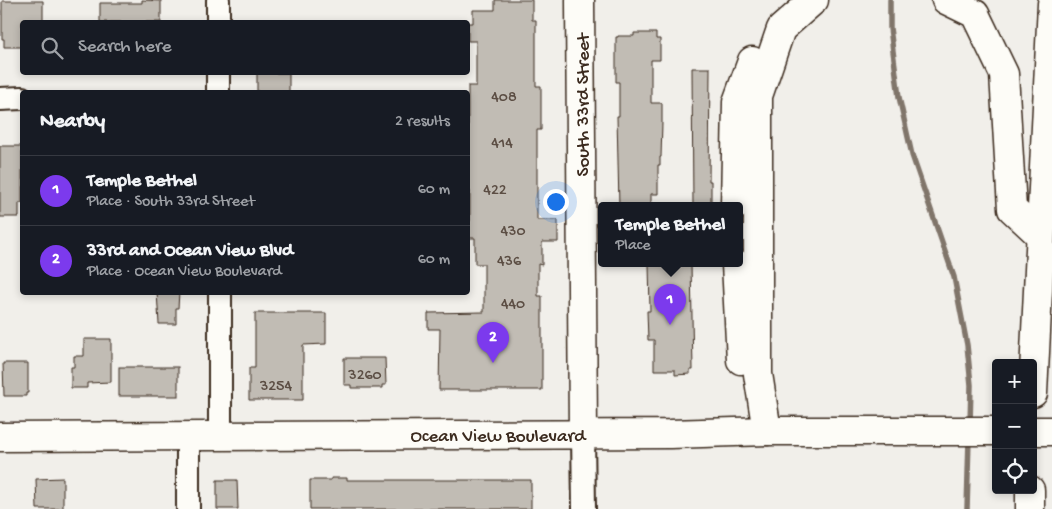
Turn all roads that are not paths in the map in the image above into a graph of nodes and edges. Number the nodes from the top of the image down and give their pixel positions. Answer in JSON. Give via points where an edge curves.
{"nodes":[{"id":1,"x":218,"y":0,"type":"edge"},
{"id":2,"x":580,"y":0,"type":"edge"},
{"id":3,"x":788,"y":0,"type":"edge"},
{"id":4,"x":814,"y":0,"type":"edge"},
{"id":5,"x":946,"y":0,"type":"edge"},
{"id":6,"x":1052,"y":4,"type":"edge"},
{"id":7,"x":218,"y":20,"type":"edge"},
{"id":8,"x":218,"y":75,"type":"edge"},
{"id":9,"x":218,"y":90,"type":"edge"},
{"id":10,"x":20,"y":98,"type":"edge"},
{"id":11,"x":0,"y":99,"type":"edge"},
{"id":12,"x":736,"y":202,"type":"edge"},
{"id":13,"x":1040,"y":235,"type":"junction"},
{"id":14,"x":736,"y":267,"type":"edge"},
{"id":15,"x":220,"y":295,"type":"edge"},
{"id":16,"x":1035,"y":359,"type":"edge"},
{"id":17,"x":766,"y":431,"type":"junction"},
{"id":18,"x":992,"y":431,"type":"edge"},
{"id":19,"x":1037,"y":431,"type":"edge"},
{"id":20,"x":1052,"y":431,"type":"edge"},
{"id":21,"x":583,"y":434,"type":"junction"},
{"id":22,"x":188,"y":436,"type":"junction"},
{"id":23,"x":220,"y":436,"type":"junction"},
{"id":24,"x":0,"y":437,"type":"edge"},
{"id":25,"x":1030,"y":494,"type":"edge"},
{"id":26,"x":188,"y":509,"type":"edge"},
{"id":27,"x":584,"y":509,"type":"edge"},
{"id":28,"x":1030,"y":509,"type":"edge"}],
"edges":[{"from":1,"to":7,"type":"street"},
{"from":2,"to":21,"type":"main road","name":"South 33rd Street"},
{"from":3,"to":12,"type":"main road","via":[[762,32],[737,102]]},
{"from":4,"to":17,"type":"main road","via":[[781,29],[758,96],[758,374]]},
{"from":5,"to":13,"type":"main road","via":[[975,14],[1004,74],[1012,208]]},
{"from":6,"to":13,"type":"main road"},
{"from":8,"to":9,"type":"street"},
{"from":10,"to":11,"type":"street"},
{"from":13,"to":16,"type":"main road"},
{"from":14,"to":17,"type":"main road","via":[[744,384]]},
{"from":15,"to":23,"type":"street"},
{"from":17,"to":18,"type":"main road","name":"Ocean View Boulevard"},
{"from":17,"to":21,"type":"main road","name":"Ocean View Boulevard"},
{"from":19,"to":20,"type":"main road"},
{"from":21,"to":23,"type":"main road","name":"Ocean View Boulevard"},
{"from":21,"to":27,"type":"street","name":"South 33rd Street"},
{"from":22,"to":23,"type":"main road","name":"Ocean View Boulevard"},
{"from":22,"to":24,"type":"main road","name":"Ocean View Boulevard"},
{"from":22,"to":26,"type":"street"},
{"from":25,"to":28,"type":"main road"}]}
